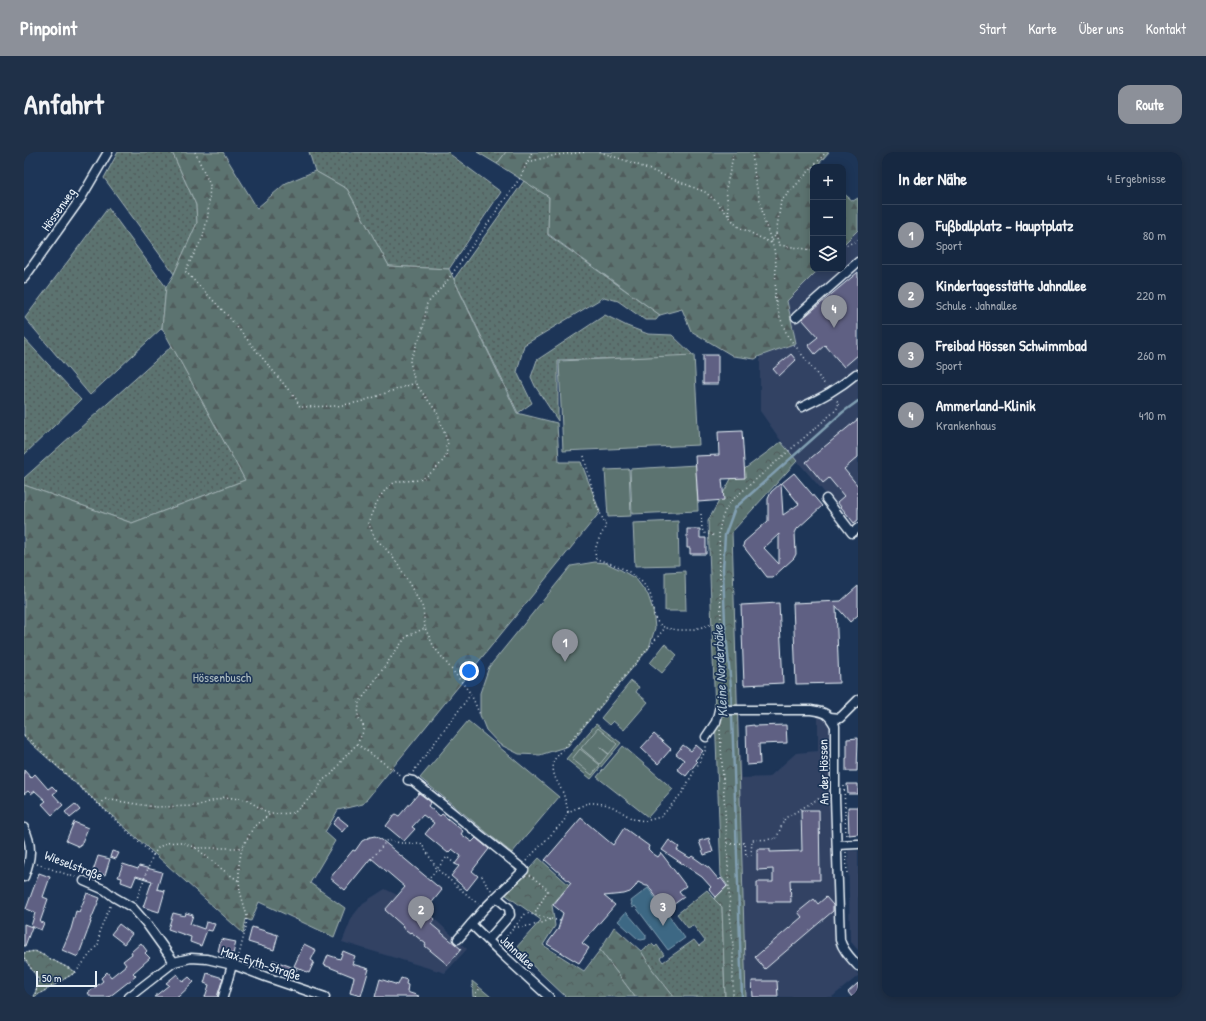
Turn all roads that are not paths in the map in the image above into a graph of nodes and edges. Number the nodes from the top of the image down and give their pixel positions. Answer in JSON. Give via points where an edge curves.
{"nodes":[{"id":1,"x":108,"y":152,"type":"edge"},
{"id":2,"x":858,"y":262,"type":"edge"},
{"id":3,"x":24,"y":278,"type":"edge"},
{"id":4,"x":796,"y":317,"type":"dead end"},
{"id":5,"x":856,"y":374,"type":"dead end"},
{"id":6,"x":802,"y":407,"type":"dead end"},
{"id":7,"x":826,"y":499,"type":"dead end"},
{"id":8,"x":858,"y":528,"type":"edge"},
{"id":9,"x":858,"y":700,"type":"edge"},
{"id":10,"x":830,"y":717,"type":"junction"},
{"id":11,"x":706,"y":737,"type":"road end"},
{"id":12,"x":408,"y":780,"type":"road end"},
{"id":13,"x":24,"y":828,"type":"edge"},
{"id":14,"x":858,"y":844,"type":"edge"},
{"id":15,"x":837,"y":845,"type":"junction"},
{"id":16,"x":24,"y":877,"type":"edge"},
{"id":17,"x":84,"y":881,"type":"road end"},
{"id":18,"x":496,"y":897,"type":"junction"},
{"id":19,"x":471,"y":924,"type":"junction"},
{"id":20,"x":458,"y":940,"type":"dead end"},
{"id":21,"x":488,"y":940,"type":"junction"},
{"id":22,"x":174,"y":962,"type":"junction"},
{"id":23,"x":235,"y":966,"type":"junction"},
{"id":24,"x":858,"y":966,"type":"edge"},
{"id":25,"x":129,"y":997,"type":"edge"},
{"id":26,"x":223,"y":997,"type":"edge"},
{"id":27,"x":326,"y":997,"type":"edge"},
{"id":28,"x":549,"y":997,"type":"edge"}],
"edges":[{"from":1,"to":3,"type":"street","name":"Hössenweg","via":[[80,198]]},
{"from":2,"to":4,"type":"street"},
{"from":5,"to":6,"type":"street","via":[[831,393]]},
{"from":7,"to":8,"type":"street","via":[[852,533]]},
{"from":9,"to":10,"type":"street","via":[[840,718]]},
{"from":10,"to":11,"type":"street","via":[[823,711],[811,710],[718,710],[716,722]]},
{"from":10,"to":15,"type":"street","name":"An der Hössen","via":[[835,726]]},
{"from":12,"to":18,"type":"street","via":[[413,781],[523,868]]},
{"from":13,"to":16,"type":"street","via":[[30,854]]},
{"from":14,"to":15,"type":"street"},
{"from":15,"to":24,"type":"street","name":"An der Hössen","via":[[840,940],[845,952]]},
{"from":17,"to":22,"type":"street","name":"Wieselstraße","via":[[105,890],[133,908]]},
{"from":18,"to":19,"type":"street"},
{"from":18,"to":21,"type":"street","via":[[509,908],[510,915]]},
{"from":19,"to":20,"type":"street"},
{"from":19,"to":21,"type":"street","name":"Jahnallee"},
{"from":21,"to":28,"type":"street","name":"Jahnallee"},
{"from":22,"to":23,"type":"street","name":"Max-Eyth-Straße","via":[[191,958],[207,959]]},
{"from":22,"to":25,"type":"street","name":"Max-Eyth-Straße"},
{"from":23,"to":26,"type":"street"},
{"from":23,"to":27,"type":"street","name":"Max-Eyth-Straße"}]}
